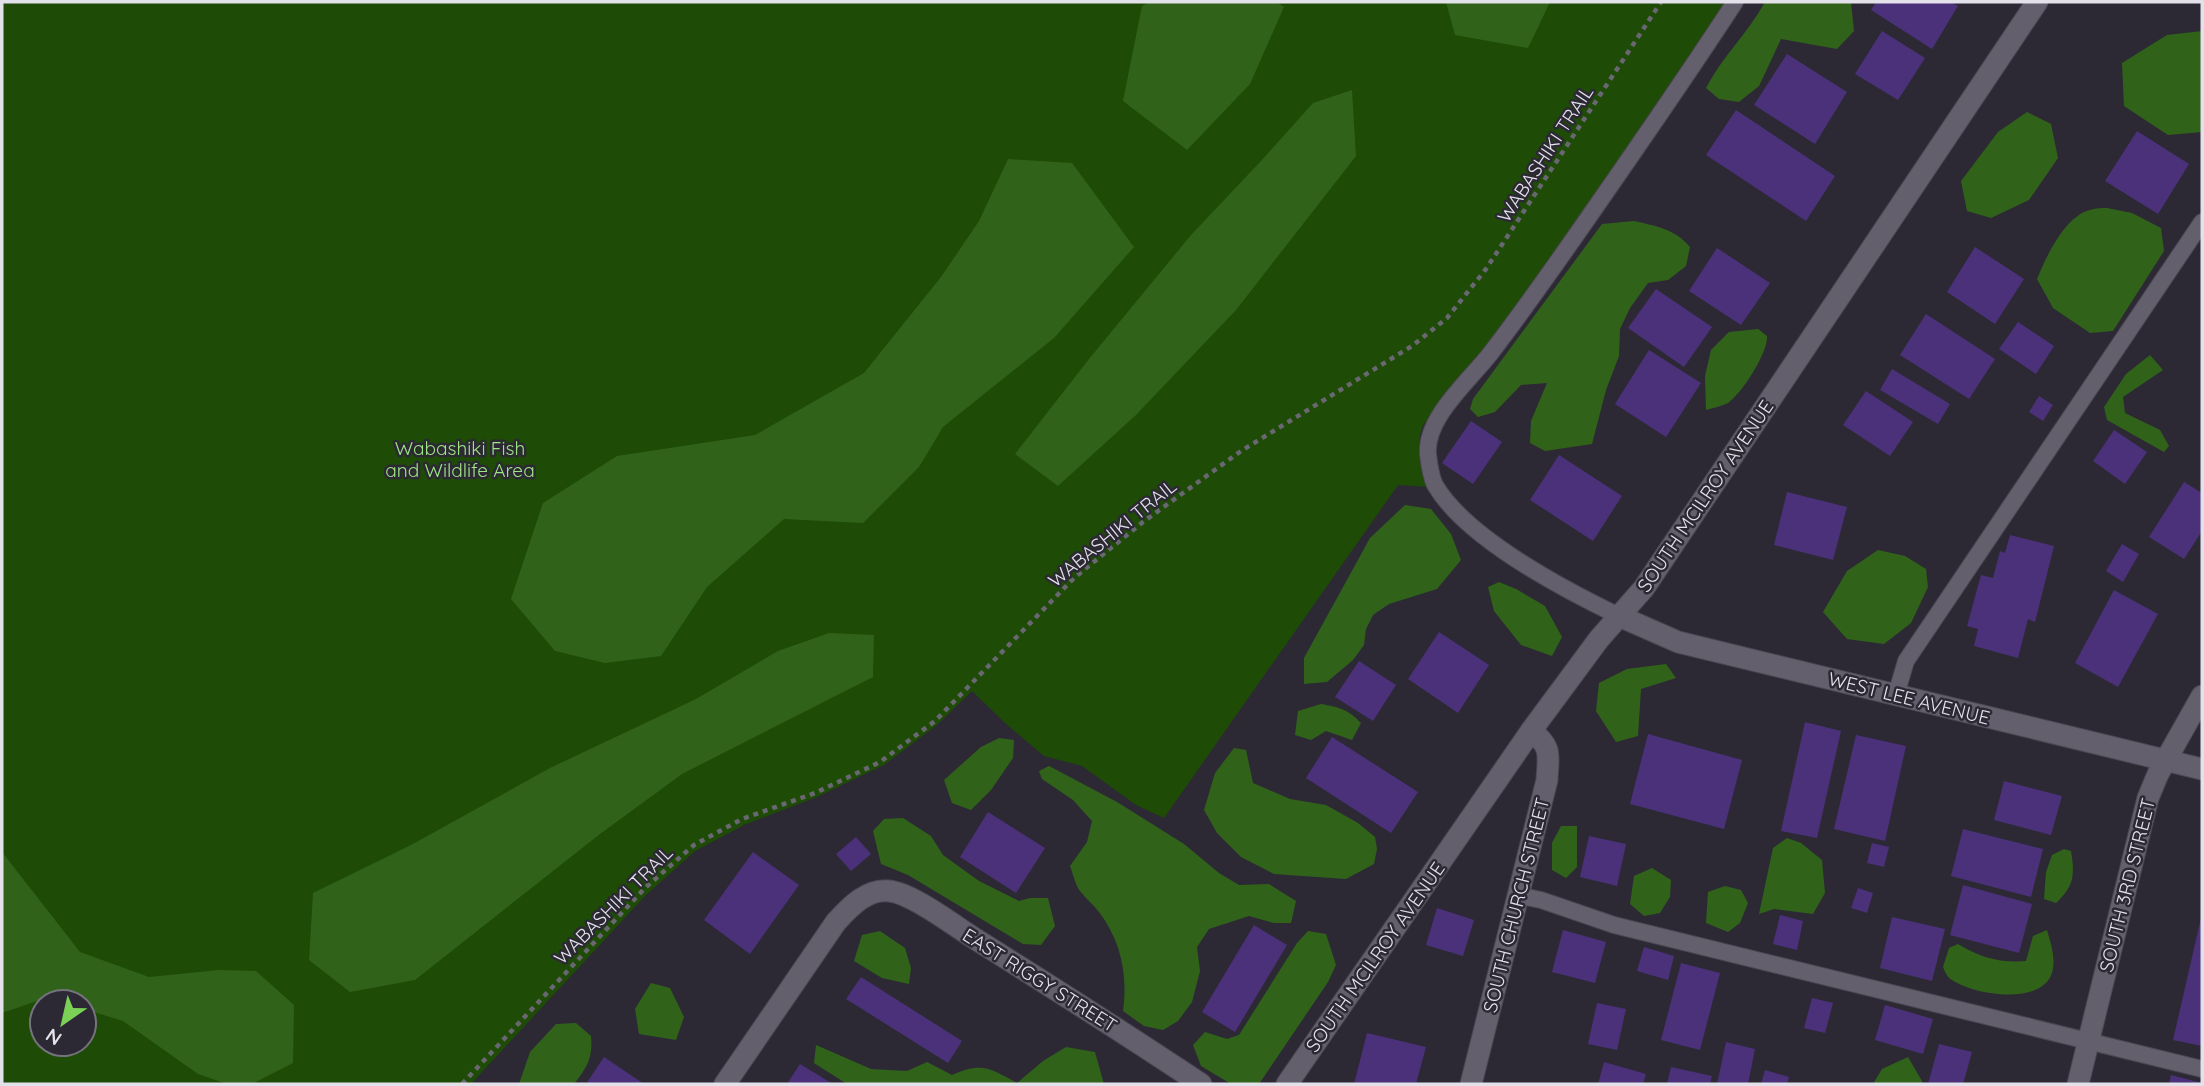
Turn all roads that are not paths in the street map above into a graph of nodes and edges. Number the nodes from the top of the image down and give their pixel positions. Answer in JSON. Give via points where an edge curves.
{"nodes":[{"id":1,"x":1735,"y":2,"type":"edge"},
{"id":2,"x":2037,"y":2,"type":"edge"},
{"id":3,"x":2202,"y":222,"type":"edge"},
{"id":4,"x":1619,"y":616,"type":"junction"},
{"id":5,"x":1896,"y":695,"type":"junction"},
{"id":6,"x":2202,"y":696,"type":"edge"},
{"id":7,"x":1531,"y":731,"type":"junction"},
{"id":8,"x":2165,"y":760,"type":"junction"},
{"id":9,"x":2202,"y":769,"type":"edge"},
{"id":10,"x":1517,"y":895,"type":"junction"},
{"id":11,"x":2088,"y":1042,"type":"junction"},
{"id":12,"x":2202,"y":1069,"type":"edge"},
{"id":13,"x":725,"y":1084,"type":"edge"},
{"id":14,"x":1201,"y":1084,"type":"edge"},
{"id":15,"x":1287,"y":1084,"type":"edge"},
{"id":16,"x":1471,"y":1084,"type":"edge"},
{"id":17,"x":2078,"y":1084,"type":"edge"}],
"edges":[{"from":1,"to":4,"type":"lane","via":[[1519,316],[1442,409],[1428,438],[1434,483],[1452,506],[1519,561]]},
{"from":2,"to":4,"type":"street","name":"SOUTH MCILROY AVENUE","via":[[1644,589]]},
{"from":3,"to":5,"type":"lane","via":[[1906,661]]},
{"from":4,"to":5,"type":"street","name":"WEST LEE AVENUE","via":[[1678,642]]},
{"from":4,"to":7,"type":"street","name":"SOUTH MCILROY AVENUE"},
{"from":5,"to":8,"type":"street","name":"WEST LEE AVENUE"},
{"from":6,"to":8,"type":"street","name":"SOUTH 3RD STREET"},
{"from":7,"to":10,"type":"street","name":"SOUTH CHURCH STREET","via":[[1548,749],[1547,780]]},
{"from":7,"to":15,"type":"street","name":"SOUTH MCILROY AVENUE"},
{"from":8,"to":9,"type":"street","name":"WEST LEE AVENUE"},
{"from":8,"to":11,"type":"street","name":"SOUTH 3RD STREET","via":[[2148,797]]},
{"from":10,"to":11,"type":"lane","via":[[1614,925]]},
{"from":10,"to":16,"type":"street","name":"SOUTH CHURCH STREET"},
{"from":11,"to":12,"type":"lane"},
{"from":11,"to":17,"type":"street","name":"SOUTH 3RD STREET"},
{"from":13,"to":14,"type":"street","name":"EAST RIGGY STREET","via":[[836,922],[854,903],[889,891],[910,898]]}]}
